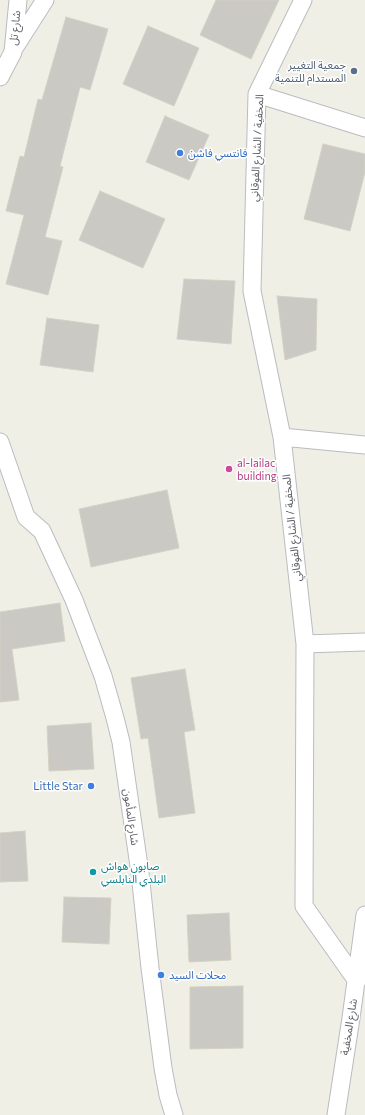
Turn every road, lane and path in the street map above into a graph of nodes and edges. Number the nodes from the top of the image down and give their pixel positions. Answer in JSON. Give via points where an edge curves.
{"nodes":[{"id":1,"x":18,"y":0,"type":"edge"},
{"id":2,"x":45,"y":0,"type":"edge"},
{"id":3,"x":303,"y":0,"type":"edge"},
{"id":4,"x":12,"y":52,"type":"junction"},
{"id":5,"x":0,"y":78,"type":"edge"},
{"id":6,"x":257,"y":94,"type":"junction"},
{"id":7,"x":365,"y":128,"type":"edge"},
{"id":8,"x":282,"y":437,"type":"junction"},
{"id":9,"x":0,"y":442,"type":"edge"},
{"id":10,"x":365,"y":444,"type":"edge"},
{"id":11,"x":365,"y":642,"type":"edge"},
{"id":12,"x":305,"y":644,"type":"junction"},
{"id":13,"x":365,"y":915,"type":"edge"},
{"id":14,"x":357,"y":981,"type":"junction"},
{"id":15,"x":174,"y":1115,"type":"edge"},
{"id":16,"x":336,"y":1115,"type":"edge"}],
"edges":[{"from":1,"to":4,"type":"street","name":"شارع تل"},
{"from":2,"to":4,"type":"street"},
{"from":3,"to":6,"type":"street","name":"المخفية / الشارع الفوقاني"},
{"from":4,"to":5,"type":"street","name":"شارع تل"},
{"from":6,"to":7,"type":"street"},
{"from":6,"to":8,"type":"street","name":"المخفية / الشارع الفوقاني","via":[[252,291]]},
{"from":8,"to":10,"type":"street"},
{"from":8,"to":12,"type":"street","name":"المخفية / الشارع الفوقاني"},
{"from":9,"to":15,"type":"street","name":"شارع المأمون","via":[[26,517],[42,531],[86,628],[118,730],[140,873],[163,1068]]},
{"from":11,"to":12,"type":"street"},
{"from":12,"to":14,"type":"street","name":"المخفية / الشارع الفوقاني","via":[[304,906]]},
{"from":13,"to":14,"type":"street","name":"شارع المخفية"},
{"from":14,"to":16,"type":"street","name":"شارع المخفية"}]}
